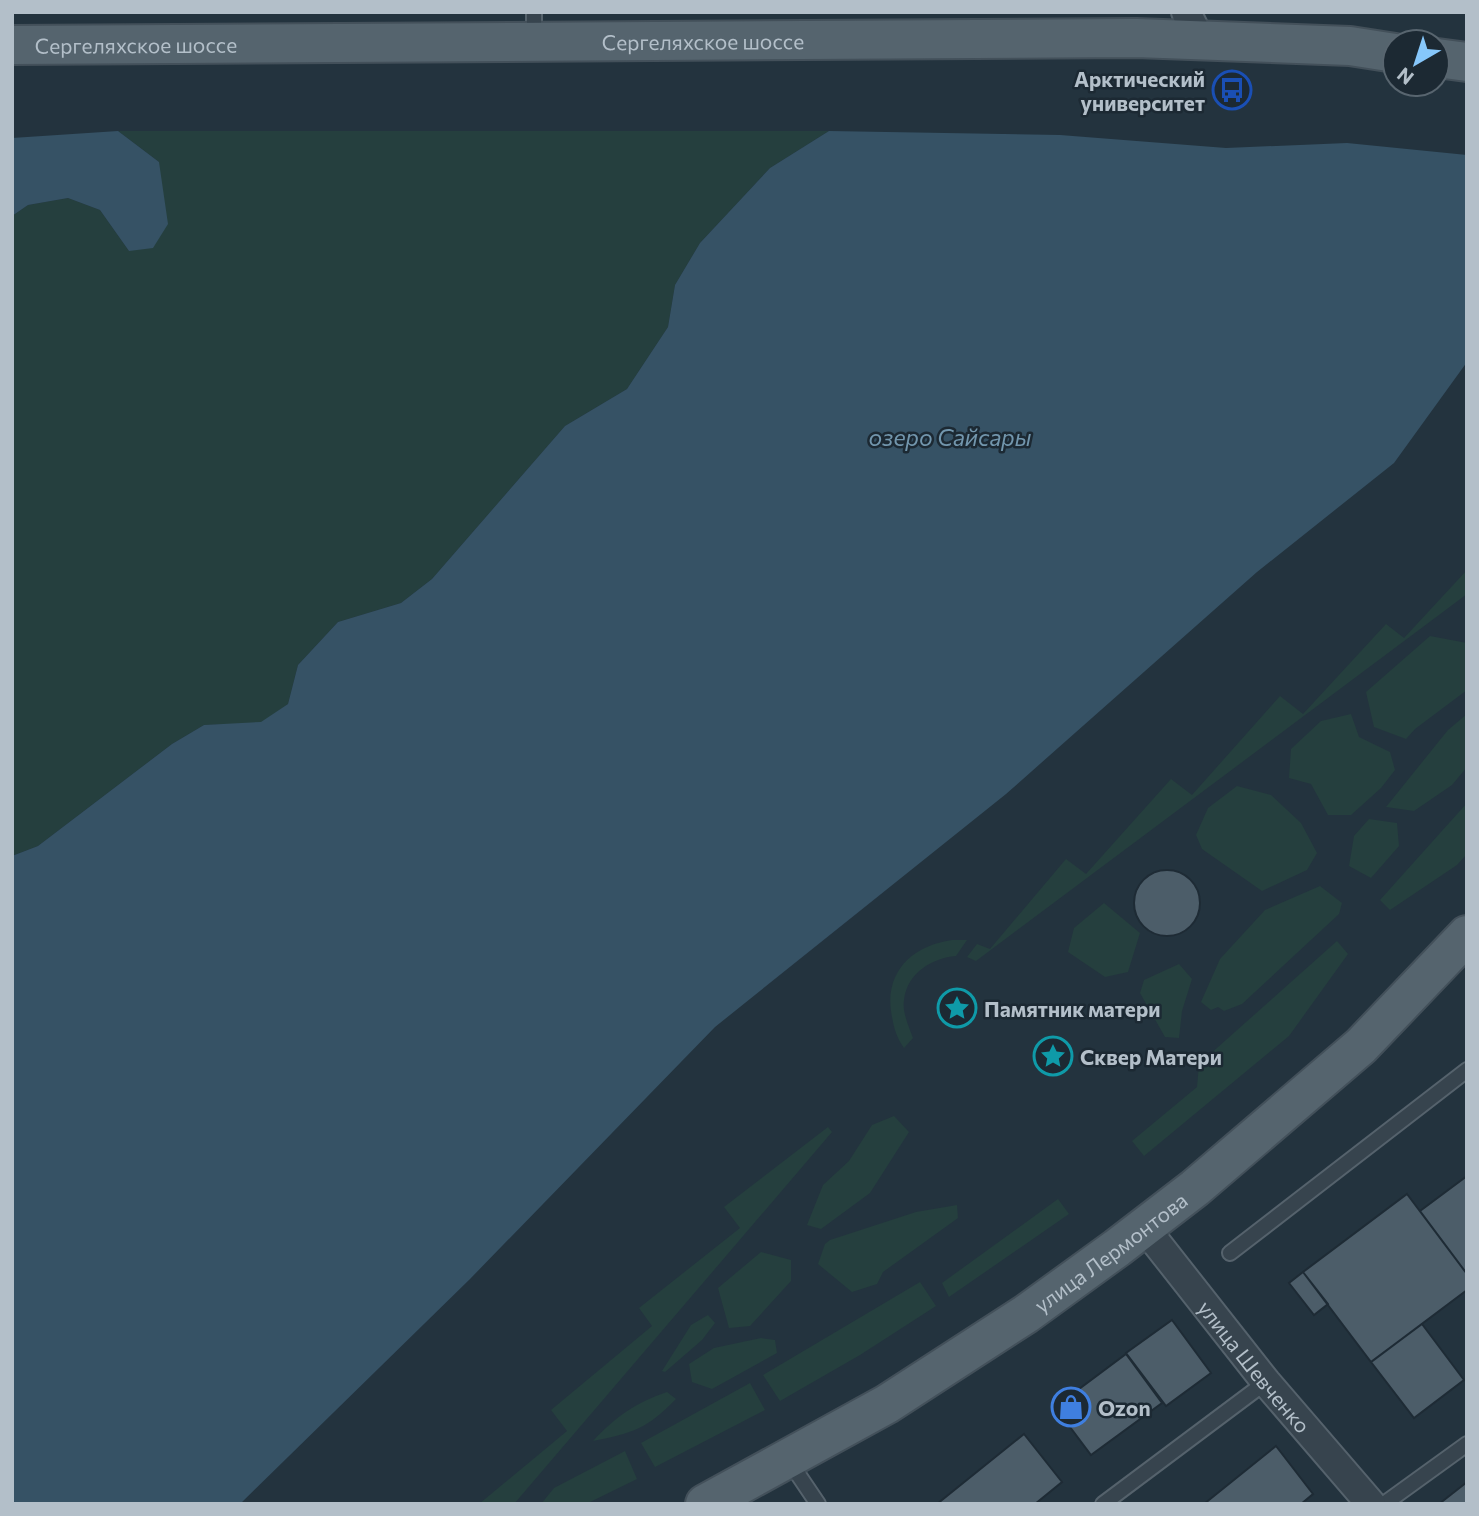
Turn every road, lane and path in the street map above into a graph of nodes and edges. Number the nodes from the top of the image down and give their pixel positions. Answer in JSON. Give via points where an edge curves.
{"nodes":[{"id":1,"x":1193,"y":26,"type":"edge"},
{"id":2,"x":534,"y":27,"type":"edge"},
{"id":3,"x":12,"y":45,"type":"edge"},
{"id":4,"x":1381,"y":50,"type":"edge"},
{"id":5,"x":1467,"y":935,"type":"edge"},
{"id":6,"x":1467,"y":1070,"type":"edge"},
{"id":7,"x":1144,"y":1227,"type":"junction"},
{"id":8,"x":1230,"y":1253,"type":"dead end"},
{"id":9,"x":1266,"y":1382,"type":"junction"},
{"id":10,"x":1467,"y":1444,"type":"edge"},
{"id":11,"x":789,"y":1460,"type":"junction"},
{"id":12,"x":705,"y":1504,"type":"edge"},
{"id":13,"x":818,"y":1504,"type":"edge"},
{"id":14,"x":1103,"y":1504,"type":"edge"},
{"id":15,"x":1371,"y":1504,"type":"edge"},
{"id":16,"x":1384,"y":1504,"type":"edge"}],
"edges":[{"from":1,"to":2,"type":"main road","name":"Сергеляхское шоссе","via":[[1126,38]]},
{"from":1,"to":4,"type":"main road","name":"Сергеляхское шоссе"},
{"from":2,"to":3,"type":"main road","name":"Сергеляхское шоссе"},
{"from":5,"to":7,"type":"main road","name":"улица Лермонтова","via":[[1361,1046]]},
{"from":6,"to":8,"type":"lane"},
{"from":7,"to":9,"type":"street","name":"улица Шевченко"},
{"from":7,"to":11,"type":"main road","name":"улица Лермонтова","via":[[1015,1321],[887,1404]]},
{"from":9,"to":14,"type":"lane"},
{"from":9,"to":15,"type":"street","name":"улица Шевченко"},
{"from":10,"to":16,"type":"lane"},
{"from":11,"to":12,"type":"main road","name":"улица Лермонтова"},
{"from":11,"to":13,"type":"lane"}]}
